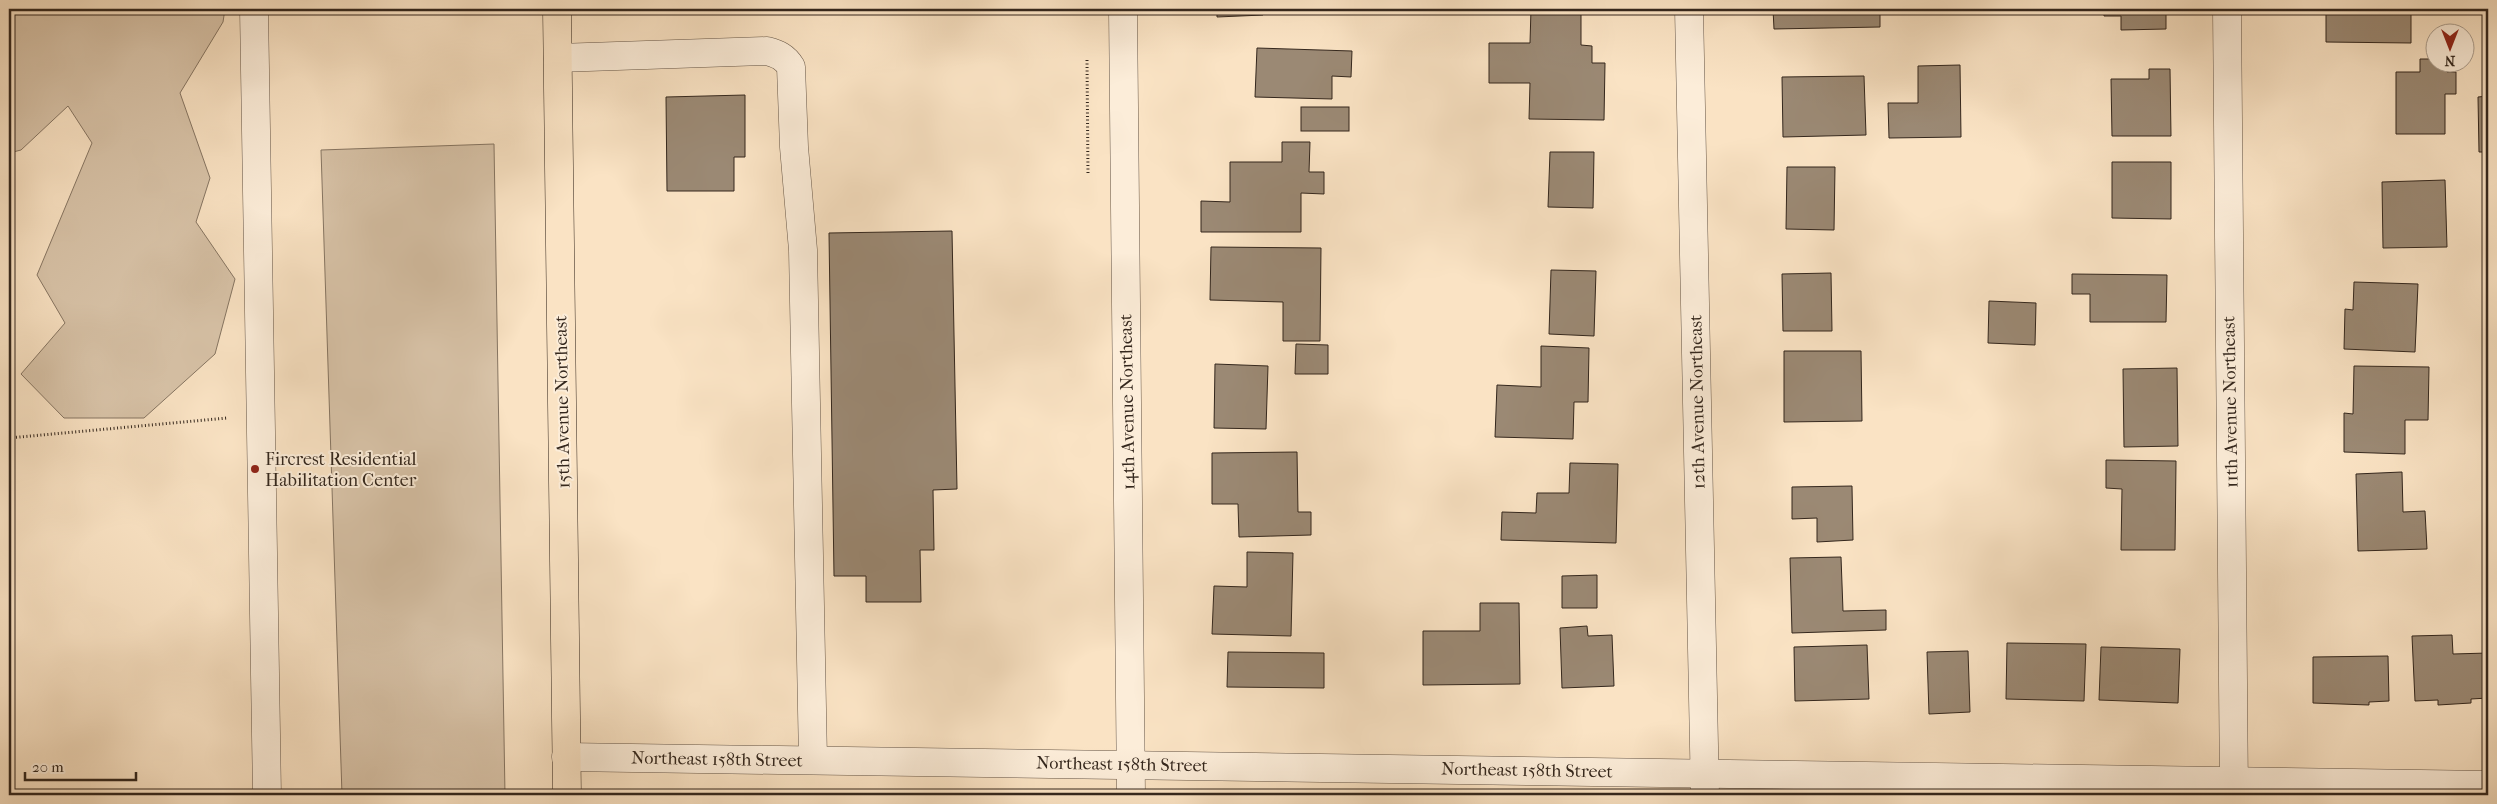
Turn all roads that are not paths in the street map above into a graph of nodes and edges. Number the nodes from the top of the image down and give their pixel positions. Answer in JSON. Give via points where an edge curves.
{"nodes":[{"id":1,"x":254,"y":9,"type":"edge"},
{"id":2,"x":557,"y":9,"type":"edge"},
{"id":3,"x":1123,"y":9,"type":"edge"},
{"id":4,"x":1689,"y":9,"type":"edge"},
{"id":5,"x":2227,"y":9,"type":"edge"},
{"id":6,"x":558,"y":58,"type":"junction"},
{"id":7,"x":566,"y":757,"type":"junction"},
{"id":8,"x":813,"y":760,"type":"junction"},
{"id":9,"x":1130,"y":765,"type":"junction"},
{"id":10,"x":1705,"y":784,"type":"edge"},
{"id":11,"x":2488,"y":784,"type":"edge"},
{"id":12,"x":2234,"y":788,"type":"edge"},
{"id":13,"x":267,"y":795,"type":"edge"},
{"id":14,"x":567,"y":795,"type":"edge"},
{"id":15,"x":1131,"y":795,"type":"edge"}],
"edges":[{"from":1,"to":13,"type":"street"},
{"from":2,"to":6,"type":"main road","name":"15th Avenue Northeast"},
{"from":3,"to":9,"type":"street","name":"14th Avenue Northeast"},
{"from":4,"to":10,"type":"street","name":"12th Avenue Northeast"},
{"from":5,"to":12,"type":"street","name":"11th Avenue Northeast"},
{"from":6,"to":7,"type":"main road","name":"15th Avenue Northeast"},
{"from":6,"to":8,"type":"street","via":[[767,51],[778,54],[791,68],[803,250]]},
{"from":7,"to":8,"type":"street","name":"Northeast 158th Street"},
{"from":7,"to":14,"type":"main road","name":"15th Avenue Northeast"},
{"from":8,"to":9,"type":"street","name":"Northeast 158th Street"},
{"from":9,"to":10,"type":"street","name":"Northeast 158th Street"},
{"from":9,"to":15,"type":"street","name":"14th Avenue Northeast"},
{"from":10,"to":12,"type":"street","name":"Northeast 158th Street"},
{"from":11,"to":12,"type":"street","name":"Northeast 158th Street"}]}
